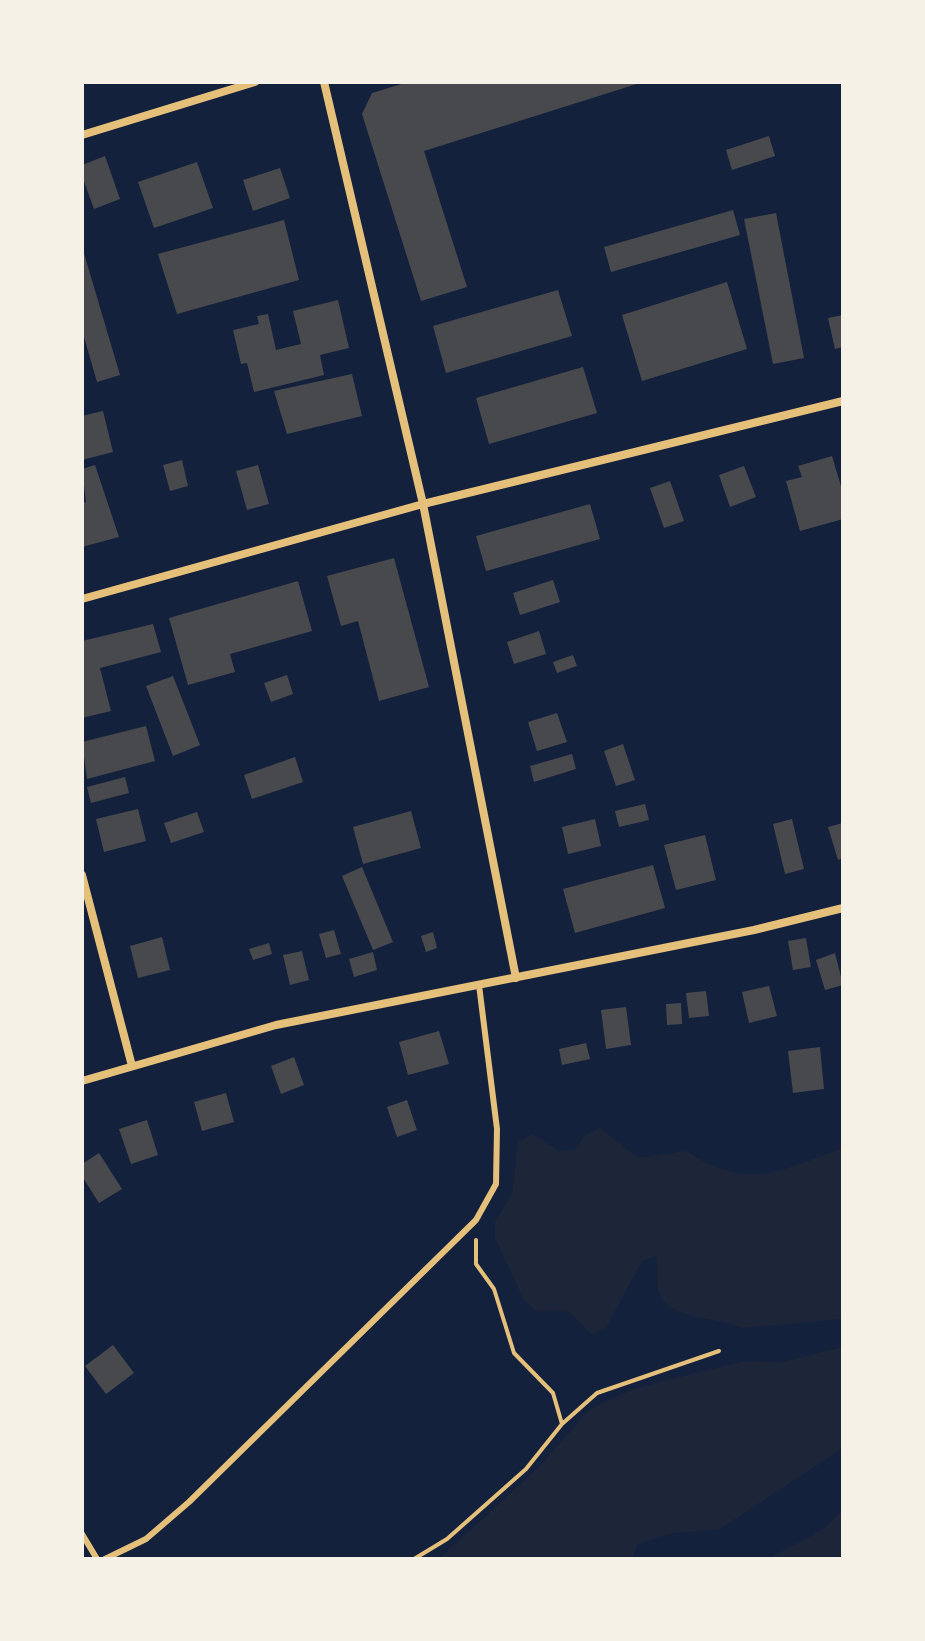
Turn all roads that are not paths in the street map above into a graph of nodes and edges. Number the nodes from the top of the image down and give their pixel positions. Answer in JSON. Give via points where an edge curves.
{"nodes":[{"id":1,"x":255,"y":82,"type":"edge"},
{"id":2,"x":324,"y":82,"type":"edge"},
{"id":3,"x":82,"y":135,"type":"edge"},
{"id":4,"x":843,"y":401,"type":"edge"},
{"id":5,"x":423,"y":504,"type":"junction"},
{"id":6,"x":82,"y":599,"type":"edge"},
{"id":7,"x":82,"y":875,"type":"edge"},
{"id":8,"x":843,"y":908,"type":"edge"},
{"id":9,"x":516,"y":978,"type":"junction"},
{"id":10,"x":479,"y":985,"type":"junction"},
{"id":11,"x":132,"y":1066,"type":"junction"},
{"id":12,"x":82,"y":1081,"type":"edge"},
{"id":13,"x":82,"y":1534,"type":"edge"},
{"id":14,"x":97,"y":1559,"type":"edge"},
{"id":15,"x":105,"y":1559,"type":"edge"}],
"edges":[{"from":1,"to":3,"type":"street"},
{"from":2,"to":5,"type":"street"},
{"from":4,"to":5,"type":"street"},
{"from":5,"to":6,"type":"street"},
{"from":5,"to":9,"type":"street"},
{"from":7,"to":11,"type":"street"},
{"from":8,"to":9,"type":"street"},
{"from":9,"to":10,"type":"street"},
{"from":10,"to":11,"type":"street","via":[[276,1025]]},
{"from":10,"to":15,"type":"lane","via":[[497,1170],[496,1184],[476,1220],[189,1502],[146,1539]]},
{"from":11,"to":12,"type":"street"},
{"from":13,"to":14,"type":"lane"}]}
